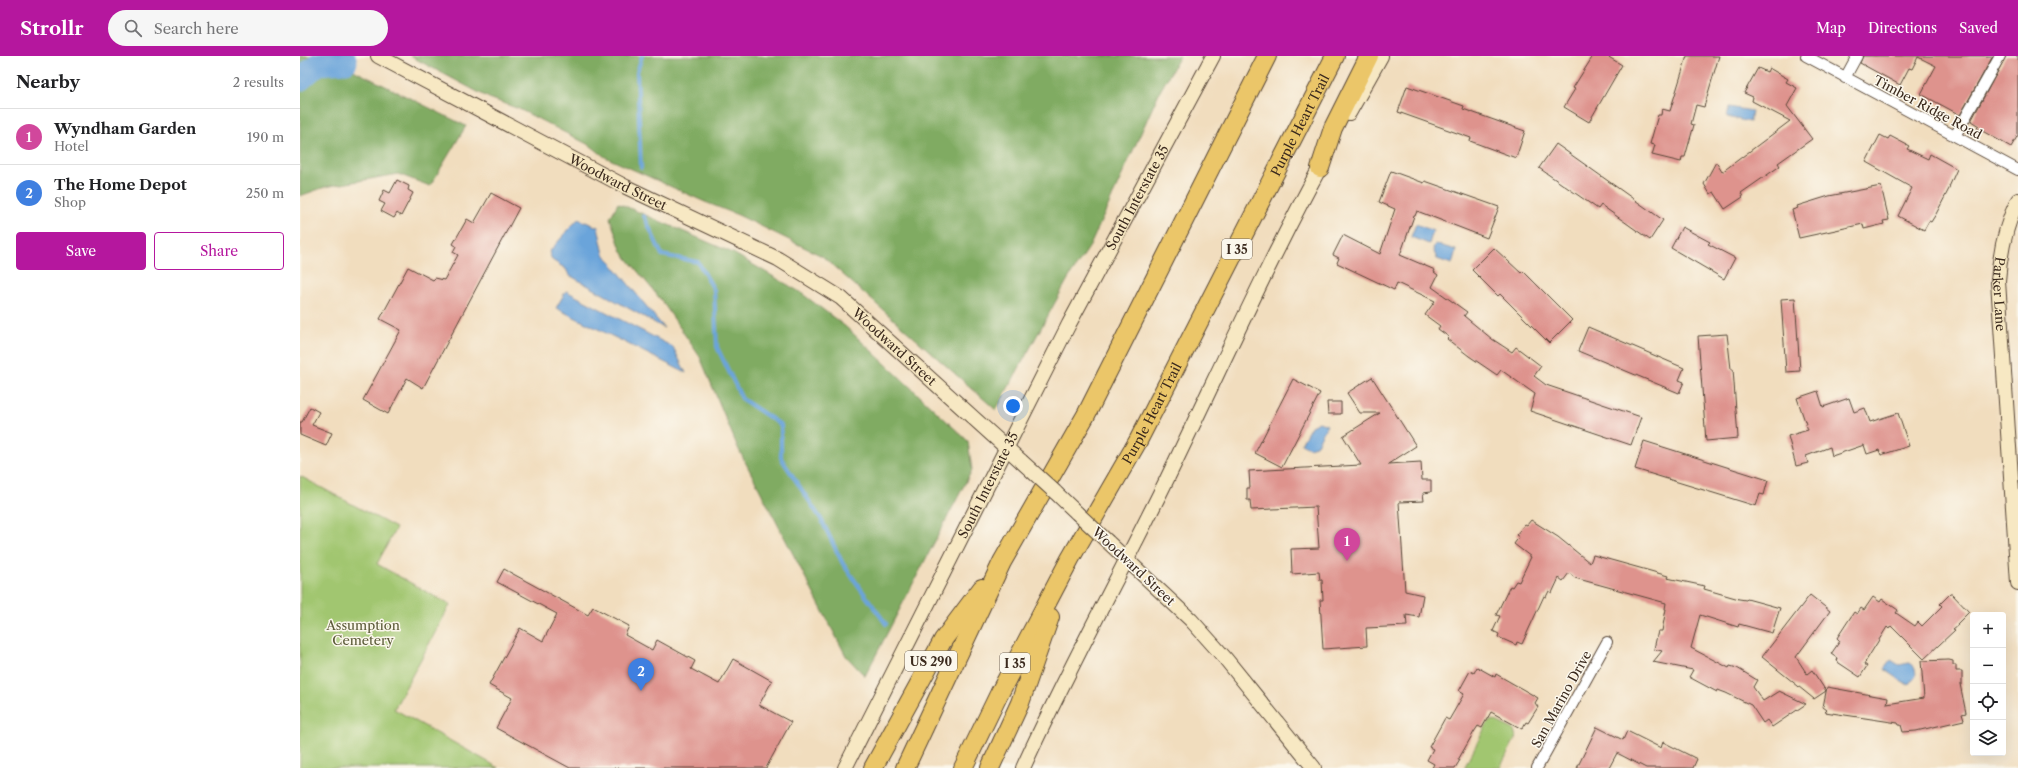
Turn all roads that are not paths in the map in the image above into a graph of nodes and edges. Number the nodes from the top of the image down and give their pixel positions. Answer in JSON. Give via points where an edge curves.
{"nodes":[{"id":1,"x":378,"y":56,"type":"edge"},
{"id":2,"x":1213,"y":56,"type":"edge"},
{"id":3,"x":1267,"y":56,"type":"edge"},
{"id":4,"x":1335,"y":56,"type":"edge"},
{"id":5,"x":1368,"y":56,"type":"edge"},
{"id":6,"x":1381,"y":56,"type":"edge"},
{"id":7,"x":1806,"y":56,"type":"edge"},
{"id":8,"x":1857,"y":56,"type":"edge"},
{"id":9,"x":2000,"y":56,"type":"edge"},
{"id":10,"x":1846,"y":78,"type":"junction"},
{"id":11,"x":1955,"y":136,"type":"junction"},
{"id":12,"x":1320,"y":168,"type":"junction"},
{"id":13,"x":2018,"y":170,"type":"edge"},
{"id":14,"x":2018,"y":200,"type":"edge"},
{"id":15,"x":1006,"y":448,"type":"junction"},
{"id":16,"x":1070,"y":559,"type":"junction"},
{"id":17,"x":1127,"y":559,"type":"junction"},
{"id":18,"x":1002,"y":562,"type":"junction"},
{"id":19,"x":2018,"y":583,"type":"edge"},
{"id":20,"x":1607,"y":642,"type":"dead end"},
{"id":21,"x":845,"y":768,"type":"edge"},
{"id":22,"x":873,"y":768,"type":"edge"},
{"id":23,"x":905,"y":768,"type":"edge"},
{"id":24,"x":962,"y":768,"type":"edge"},
{"id":25,"x":990,"y":768,"type":"edge"},
{"id":26,"x":1023,"y":768,"type":"edge"},
{"id":27,"x":1314,"y":768,"type":"edge"},
{"id":28,"x":1537,"y":768,"type":"edge"}],
"edges":[{"from":1,"to":15,"type":"main road","name":"Woodward Street","via":[[626,187],[778,258],[841,298]]},
{"from":2,"to":15,"type":"main road","name":"South Interstate 35","via":[[1069,324]]},
{"from":3,"to":18,"type":"highway","via":[[1086,415]]},
{"from":4,"to":16,"type":"highway","name":"Purple Heart Trail","number":"I 35","via":[[1138,441]]},
{"from":5,"to":12,"type":"highway","via":[[1333,128]]},
{"from":6,"to":12,"type":"main road"},
{"from":7,"to":10,"type":"street","name":"Timber Ridge Road"},
{"from":8,"to":10,"type":"street"},
{"from":9,"to":11,"type":"street"},
{"from":10,"to":11,"type":"street","name":"Timber Ridge Road"},
{"from":11,"to":13,"type":"street","name":"Timber Ridge Road"},
{"from":12,"to":17,"type":"main road","via":[[1276,252]]},
{"from":14,"to":19,"type":"main road","name":"Parker Lane","via":[[2003,240],[1998,281]]},
{"from":15,"to":17,"type":"main road","name":"Woodward Street","bridge":true},
{"from":15,"to":21,"type":"main road","name":"South Interstate 35"},
{"from":16,"to":24,"type":"highway","name":"Purple Heart Trail","number":"I 35"},
{"from":16,"to":25,"type":"highway","via":[[1020,703]]},
{"from":17,"to":26,"type":"main road","via":[[1050,709]]},
{"from":17,"to":27,"type":"main road","name":"Woodward Street","via":[[1191,620],[1225,658]]},
{"from":18,"to":22,"type":"highway","number":"US 290","via":[[943,640]]},
{"from":18,"to":23,"type":"highway"},
{"from":20,"to":28,"type":"street","name":"San Marino Drive"}]}
